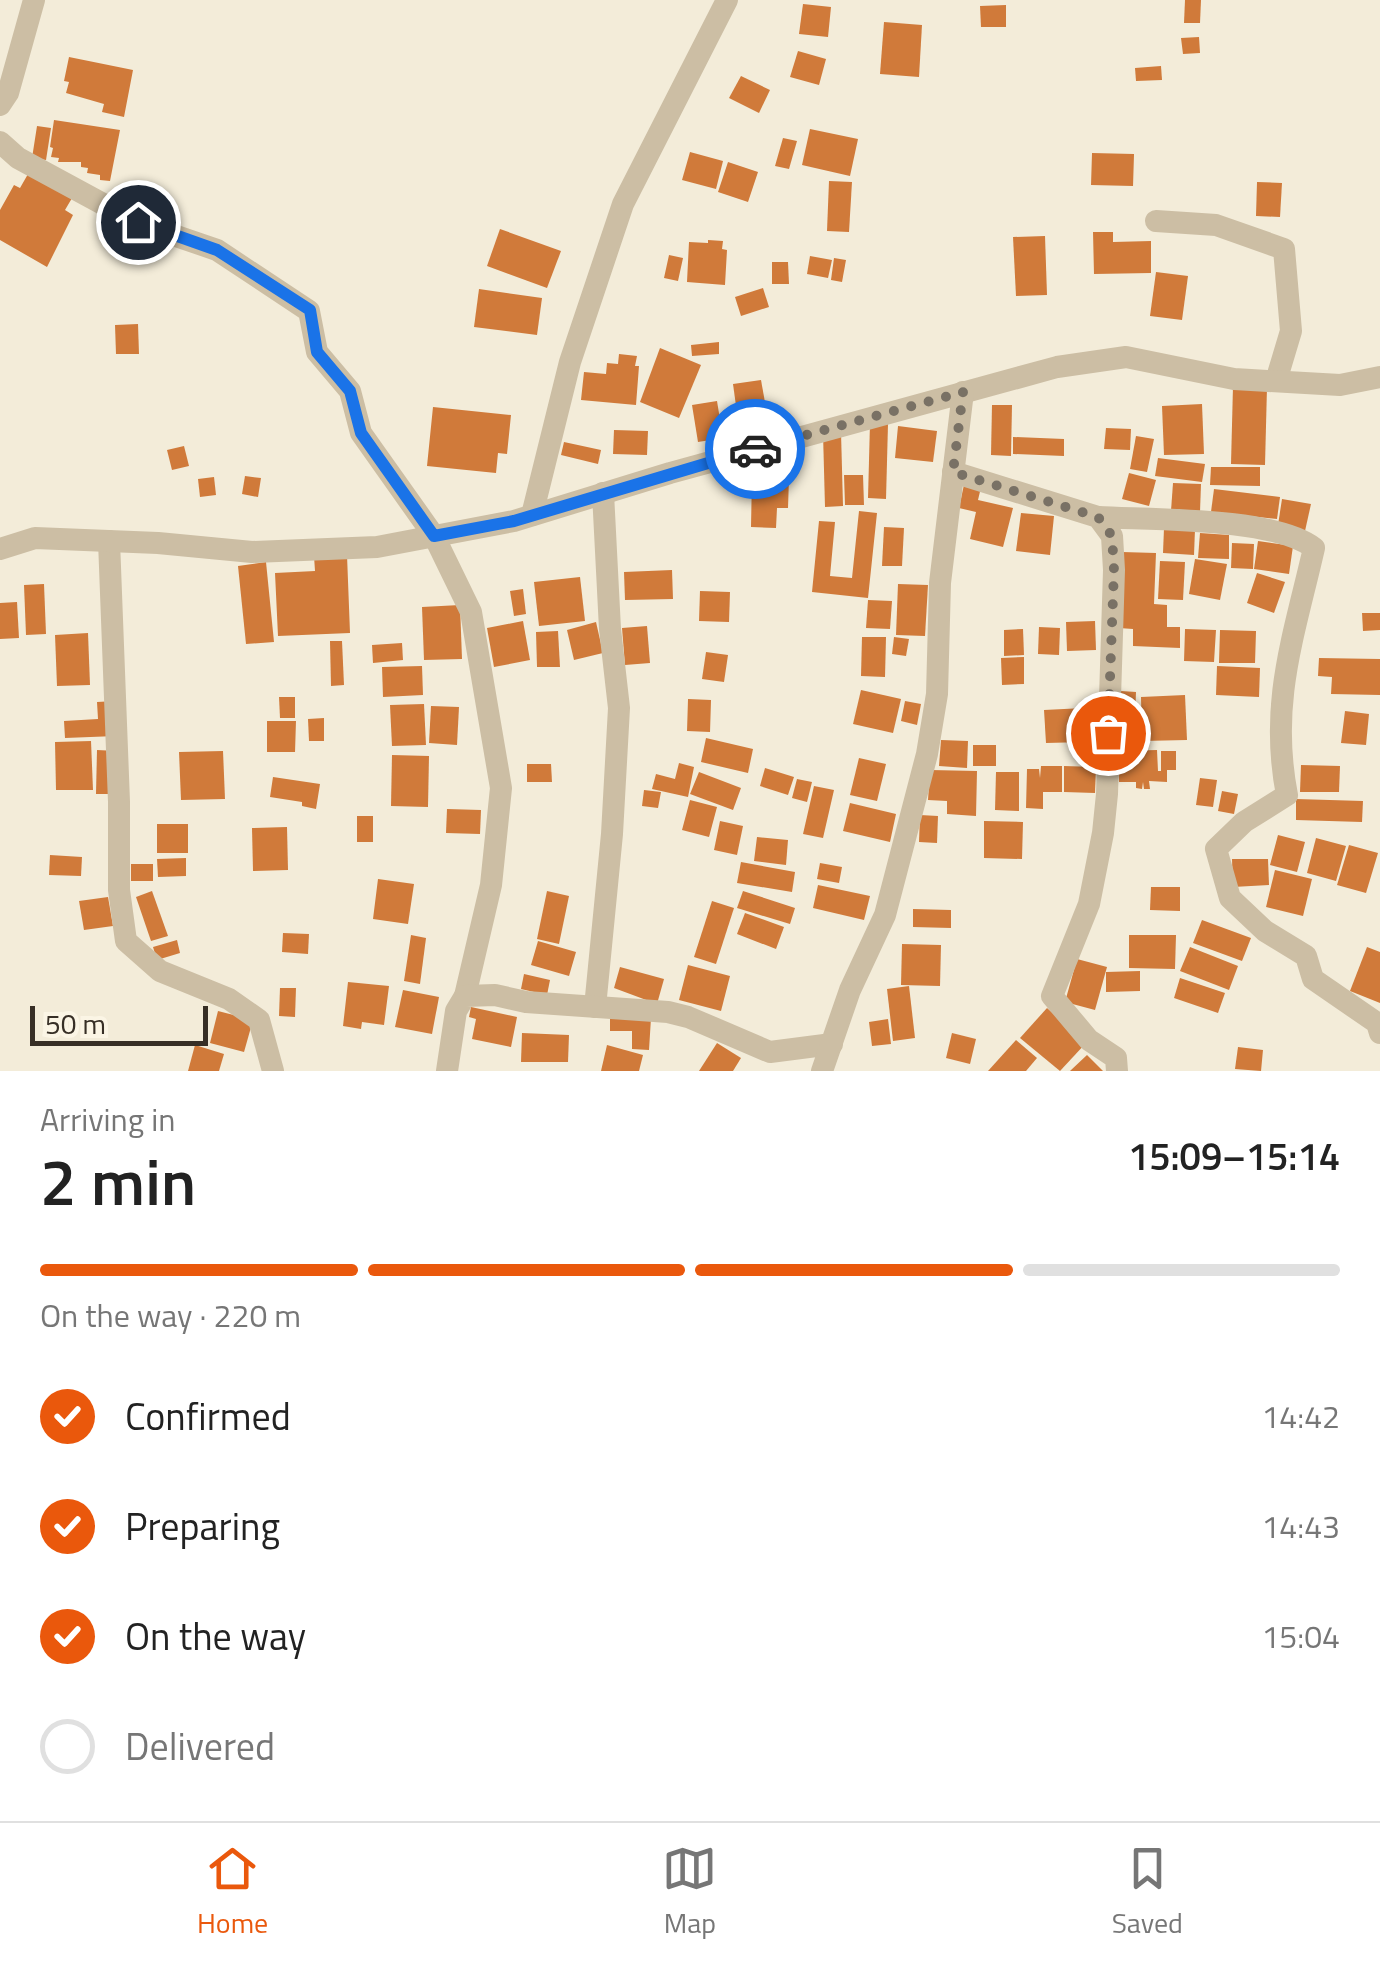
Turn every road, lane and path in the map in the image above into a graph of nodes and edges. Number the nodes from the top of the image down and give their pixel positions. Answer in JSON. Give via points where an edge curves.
{"nodes":[{"id":1,"x":34,"y":0,"type":"edge"},
{"id":2,"x":727,"y":0,"type":"edge"},
{"id":3,"x":0,"y":105,"type":"edge"},
{"id":4,"x":0,"y":142,"type":"edge"},
{"id":5,"x":1156,"y":221,"type":"dead end"},
{"id":6,"x":1380,"y":377,"type":"edge"},
{"id":7,"x":1276,"y":381,"type":"junction"},
{"id":8,"x":963,"y":392,"type":"junction"},
{"id":9,"x":953,"y":472,"type":"junction"},
{"id":10,"x":602,"y":493,"type":"junction"},
{"id":11,"x":532,"y":515,"type":"junction"},
{"id":12,"x":1098,"y":517,"type":"junction"},
{"id":13,"x":434,"y":536,"type":"junction"},
{"id":14,"x":109,"y":541,"type":"junction"},
{"id":15,"x":0,"y":549,"type":"edge"},
{"id":16,"x":466,"y":996,"type":"junction"},
{"id":17,"x":595,"y":1007,"type":"junction"},
{"id":18,"x":1380,"y":1032,"type":"edge"},
{"id":19,"x":832,"y":1044,"type":"junction"},
{"id":20,"x":272,"y":1071,"type":"edge"},
{"id":21,"x":447,"y":1071,"type":"edge"},
{"id":22,"x":822,"y":1071,"type":"edge"},
{"id":23,"x":1117,"y":1071,"type":"edge"}],
"edges":[{"from":1,"to":3,"type":"street"},
{"from":2,"to":11,"type":"street","via":[[622,204],[570,362]]},
{"from":4,"to":13,"type":"street","via":[[138,222],[217,250],[310,310],[317,352],[350,391],[361,433]]},
{"from":5,"to":7,"type":"street","via":[[1216,225],[1284,248],[1291,331]]},
{"from":6,"to":7,"type":"street","via":[[1340,385]]},
{"from":7,"to":8,"type":"street","via":[[1126,357]]},
{"from":8,"to":9,"type":"street"},
{"from":8,"to":10,"type":"street"},
{"from":9,"to":12,"type":"street"},
{"from":9,"to":19,"type":"street","via":[[927,754],[885,915]]},
{"from":10,"to":11,"type":"street"},
{"from":10,"to":17,"type":"street","via":[[619,708]]},
{"from":11,"to":13,"type":"street"},
{"from":12,"to":18,"type":"street","via":[[1237,526],[1314,548],[1280,695],[1288,795],[1216,849],[1230,898],[1306,956],[1313,979]]},
{"from":12,"to":23,"type":"street","via":[[1112,536],[1114,570],[1107,794],[1089,904],[1052,996],[1089,1040],[1116,1058]]},
{"from":13,"to":14,"type":"street","via":[[377,547],[252,552]]},
{"from":13,"to":16,"type":"street","via":[[471,612],[501,788],[491,885]]},
{"from":14,"to":15,"type":"street","via":[[36,538]]},
{"from":14,"to":20,"type":"street","via":[[126,940],[160,971],[229,999],[259,1020]]},
{"from":16,"to":17,"type":"street"},
{"from":16,"to":21,"type":"street","via":[[456,1011]]},
{"from":17,"to":19,"type":"street","via":[[688,1017],[770,1052]]},
{"from":19,"to":22,"type":"street"}]}
